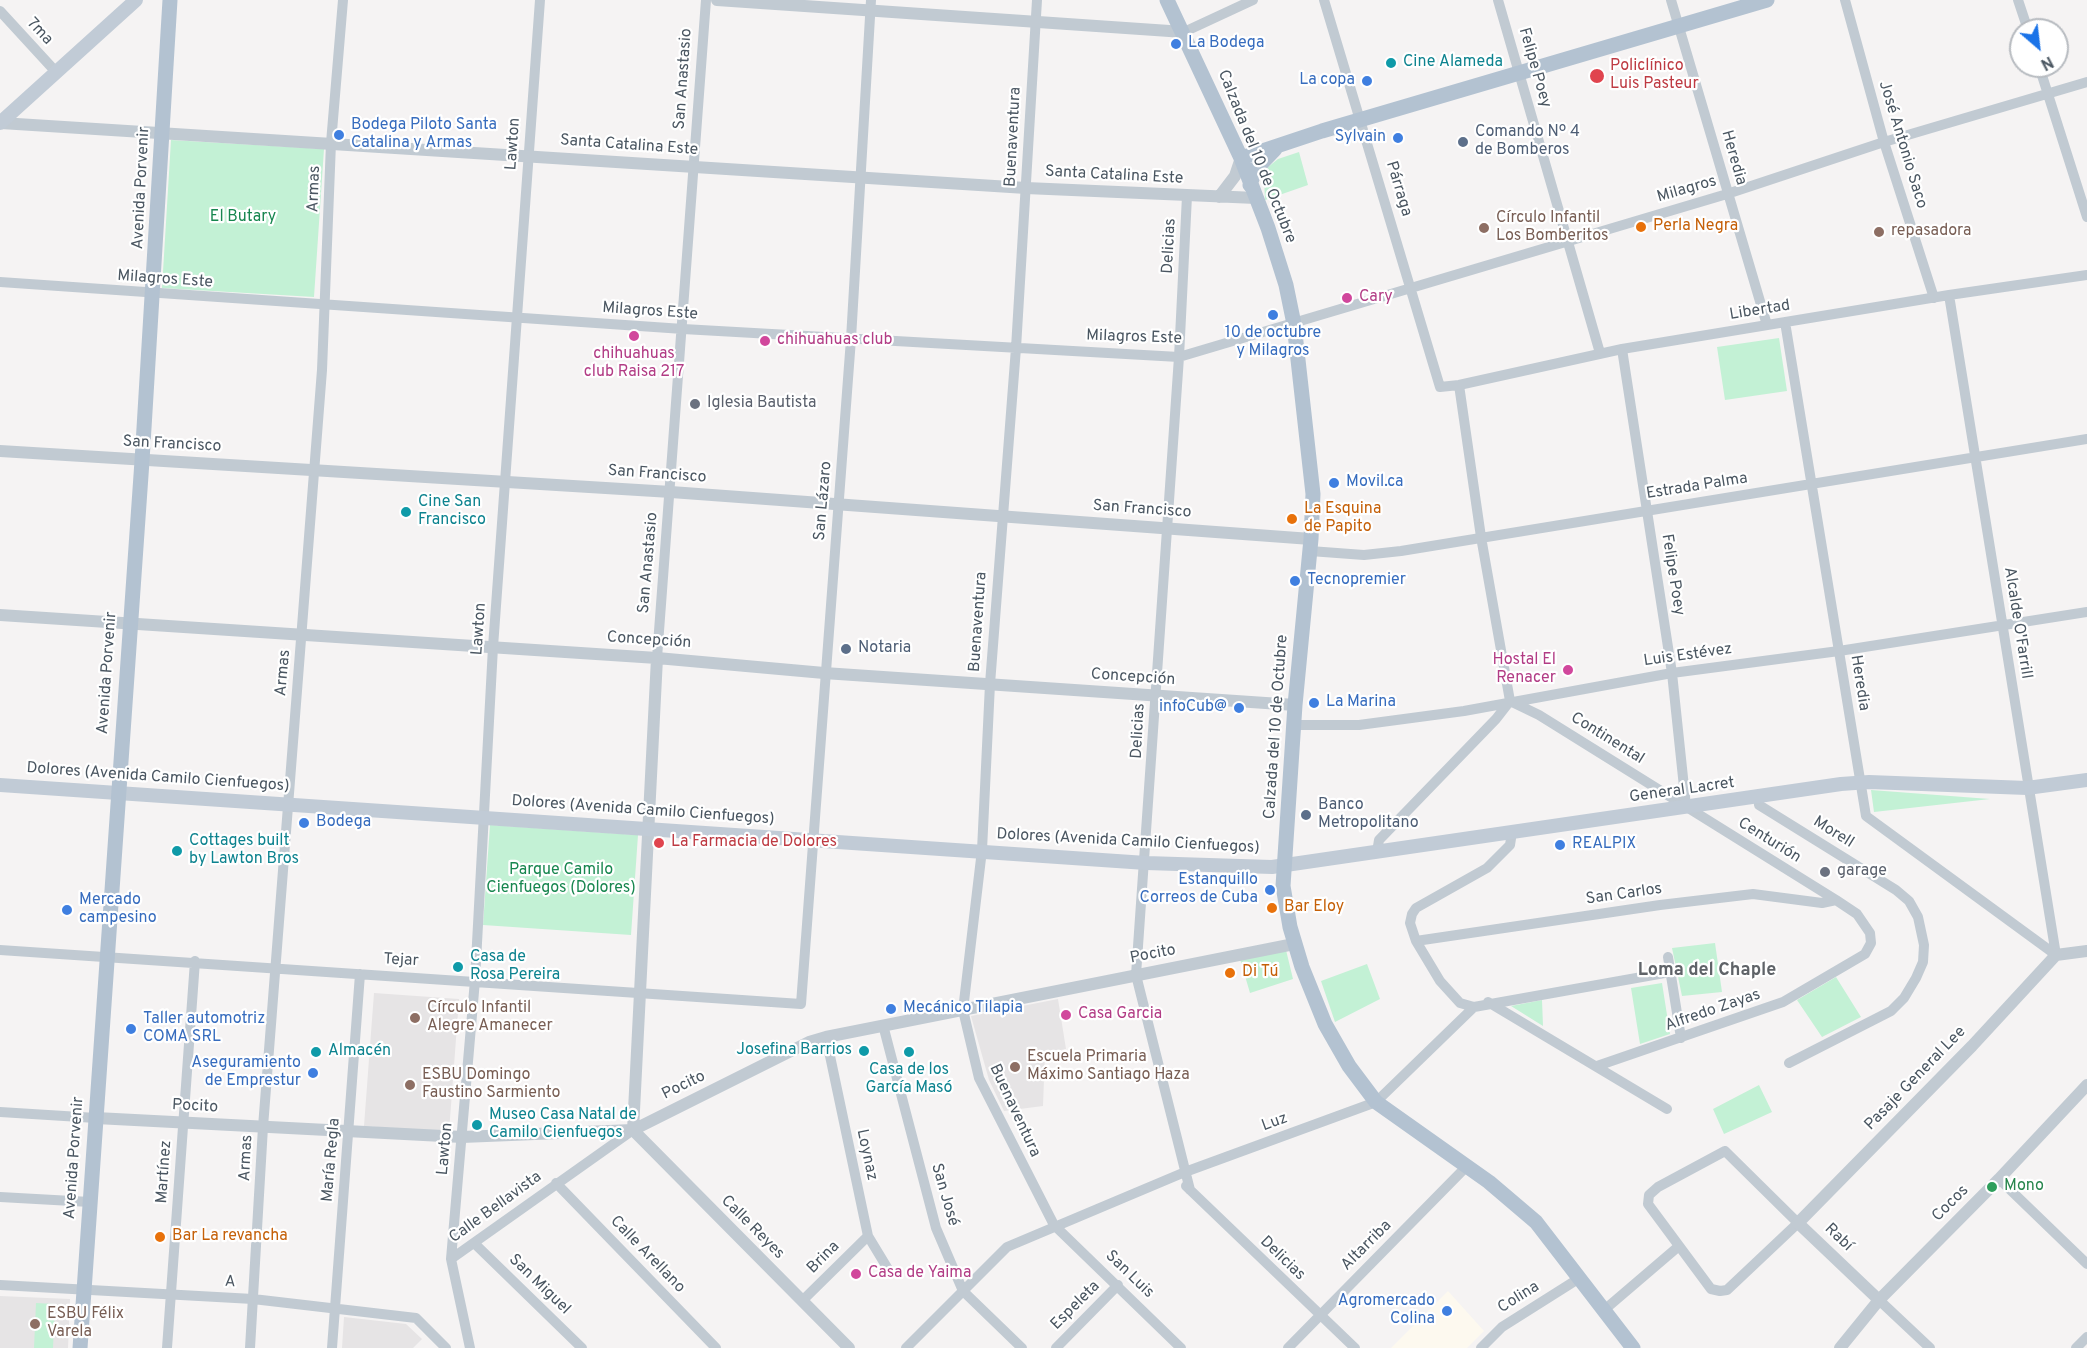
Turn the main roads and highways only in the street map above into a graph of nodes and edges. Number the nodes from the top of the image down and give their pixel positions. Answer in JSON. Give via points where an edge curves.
{"nodes":[{"id":1,"x":136,"y":0,"type":"edge"},
{"id":2,"x":170,"y":0,"type":"edge"},
{"id":3,"x":1167,"y":0,"type":"edge"},
{"id":4,"x":1767,"y":0,"type":"edge"},
{"id":5,"x":0,"y":123,"type":"edge"},
{"id":6,"x":1280,"y":145,"type":"junction"},
{"id":7,"x":1241,"y":158,"type":"junction"},
{"id":8,"x":1253,"y":191,"type":"junction"},
{"id":9,"x":2087,"y":780,"type":"edge"},
{"id":10,"x":0,"y":785,"type":"edge"},
{"id":11,"x":117,"y":792,"type":"junction"},
{"id":12,"x":1284,"y":866,"type":"junction"},
{"id":13,"x":80,"y":1348,"type":"edge"},
{"id":14,"x":1633,"y":1348,"type":"edge"}],
"edges":[{"from":1,"to":5,"type":"main road"},
{"from":2,"to":11,"type":"main road","name":"Avenida Porvenir"},
{"from":3,"to":7,"type":"main road","name":"Calzada del 10 de Octubre"},
{"from":4,"to":6,"type":"main road"},
{"from":6,"to":7,"type":"main road"},
{"from":6,"to":8,"type":"main road","via":[[1259,164]]},
{"from":7,"to":8,"type":"main road","name":"Calzada del 10 de Octubre"},
{"from":8,"to":12,"type":"main road","name":"Calzada del 10 de Octubre","via":[[1280,261],[1294,324],[1313,494]]},
{"from":9,"to":12,"type":"main road","name":"General Lacret","via":[[2027,788],[1860,782]]},
{"from":10,"to":11,"type":"main road","name":"Dolores (Avenida Camilo Cienfuegos)"},
{"from":11,"to":12,"type":"main road","name":"Dolores (Avenida Camilo Cienfuegos)","via":[[1146,863]]},
{"from":11,"to":13,"type":"main road","name":"Avenida Porvenir"},
{"from":12,"to":14,"type":"main road","name":"Calzada del 10 de Octubre","via":[[1285,907],[1294,944],[1325,1024],[1349,1066],[1376,1102],[1467,1166],[1536,1222]]}]}
